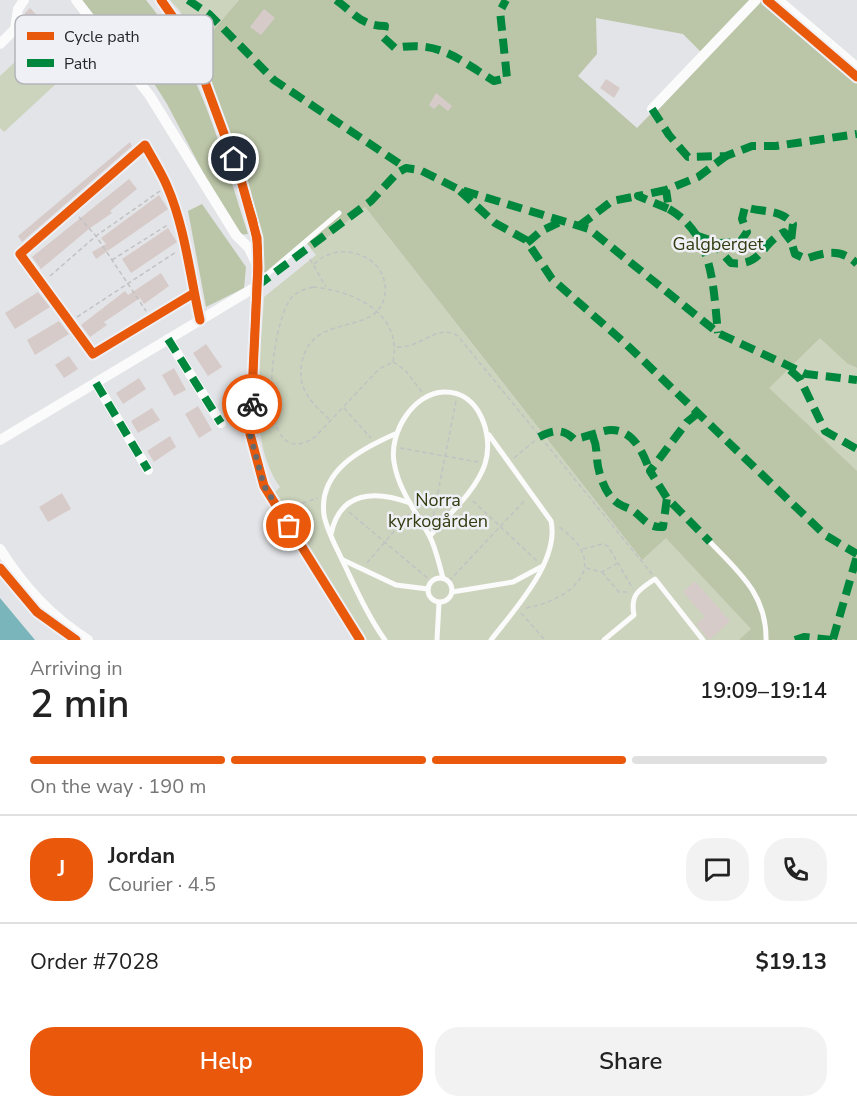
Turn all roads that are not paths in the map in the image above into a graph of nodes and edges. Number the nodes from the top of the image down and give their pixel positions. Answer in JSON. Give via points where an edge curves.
{"nodes":[{"id":1,"x":24,"y":0,"type":"edge"},
{"id":2,"x":76,"y":0,"type":"edge"},
{"id":3,"x":161,"y":0,"type":"edge"},
{"id":4,"x":756,"y":0,"type":"edge"},
{"id":5,"x":775,"y":0,"type":"edge"},
{"id":6,"x":17,"y":15,"type":"edge"},
{"id":7,"x":88,"y":15,"type":"edge"},
{"id":8,"x":172,"y":15,"type":"edge"},
{"id":9,"x":15,"y":29,"type":"edge"},
{"id":10,"x":0,"y":44,"type":"edge"},
{"id":11,"x":857,"y":70,"type":"edge"},
{"id":12,"x":141,"y":84,"type":"edge"},
{"id":13,"x":206,"y":84,"type":"edge"},
{"id":14,"x":652,"y":109,"type":"dead end"},
{"id":15,"x":339,"y":213,"type":"dead end"},
{"id":16,"x":258,"y":268,"type":"junction"},
{"id":17,"x":257,"y":285,"type":"junction"},
{"id":18,"x":194,"y":293,"type":"junction"},
{"id":19,"x":201,"y":320,"type":"junction"},
{"id":20,"x":168,"y":339,"type":"junction"},
{"id":21,"x":96,"y":383,"type":"junction"},
{"id":22,"x":221,"y":423,"type":"dead end"},
{"id":23,"x":395,"y":434,"type":"junction"},
{"id":24,"x":489,"y":434,"type":"junction"},
{"id":25,"x":0,"y":440,"type":"edge"},
{"id":26,"x":148,"y":470,"type":"dead end"},
{"id":27,"x":410,"y":503,"type":"junction"},
{"id":28,"x":331,"y":536,"type":"junction"},
{"id":29,"x":430,"y":536,"type":"junction"},
{"id":30,"x":710,"y":542,"type":"dead end"},
{"id":31,"x":0,"y":549,"type":"edge"},
{"id":32,"x":343,"y":560,"type":"junction"},
{"id":33,"x":543,"y":566,"type":"junction"},
{"id":34,"x":443,"y":578,"type":"junction"},
{"id":35,"x":428,"y":589,"type":"junction"},
{"id":36,"x":452,"y":592,"type":"junction"},
{"id":37,"x":439,"y":603,"type":"junction"},
{"id":38,"x":88,"y":640,"type":"edge"},
{"id":39,"x":360,"y":640,"type":"edge"},
{"id":40,"x":385,"y":640,"type":"edge"},
{"id":41,"x":437,"y":640,"type":"edge"},
{"id":42,"x":490,"y":640,"type":"edge"},
{"id":43,"x":604,"y":640,"type":"edge"},
{"id":44,"x":703,"y":640,"type":"edge"},
{"id":45,"x":766,"y":640,"type":"edge"}],
"edges":[{"from":1,"to":6,"type":"street"},
{"from":2,"to":7,"type":"street"},
{"from":3,"to":8,"type":"street"},
{"from":4,"to":14,"type":"street"},
{"from":5,"to":11,"type":"main road"},
{"from":9,"to":10,"type":"street"},
{"from":12,"to":16,"type":"street","via":[[236,235],[249,248]]},
{"from":13,"to":16,"type":"street","via":[[253,220]]},
{"from":15,"to":17,"type":"lane"},
{"from":16,"to":17,"type":"street"},
{"from":17,"to":19,"type":"street"},
{"from":17,"to":39,"type":"street","via":[[250,434],[264,486]]},
{"from":18,"to":18,"type":"street","via":[[93,354],[20,254],[145,145],[167,185]]},
{"from":18,"to":19,"type":"street"},
{"from":19,"to":20,"type":"street"},
{"from":20,"to":21,"type":"street"},
{"from":20,"to":22,"type":"street"},
{"from":21,"to":25,"type":"street"},
{"from":21,"to":26,"type":"street"},
{"from":23,"to":24,"type":"lane","via":[[425,399],[445,392],[457,394],[475,407]]},
{"from":23,"to":27,"type":"lane","via":[[394,462]]},
{"from":23,"to":28,"type":"lane","via":[[343,464],[327,488],[324,515]]},
{"from":24,"to":29,"type":"lane","via":[[485,464],[466,494]]},
{"from":24,"to":33,"type":"lane","via":[[551,521],[553,542]]},
{"from":27,"to":28,"type":"lane","via":[[367,495],[343,508],[334,521]]},
{"from":27,"to":29,"type":"lane"},
{"from":28,"to":32,"type":"lane"},
{"from":29,"to":34,"type":"lane"},
{"from":30,"to":45,"type":"lane","via":[[757,594]]},
{"from":31,"to":38,"type":"street","via":[[27,590]]},
{"from":32,"to":35,"type":"lane","via":[[396,585]]},
{"from":32,"to":40,"type":"lane"},
{"from":33,"to":36,"type":"lane","via":[[513,582]]},
{"from":33,"to":42,"type":"lane"},
{"from":34,"to":35,"type":"lane","via":[[431,581]]},
{"from":34,"to":36,"type":"lane"},
{"from":35,"to":37,"type":"lane","via":[[432,600]]},
{"from":36,"to":37,"type":"lane"},
{"from":37,"to":41,"type":"lane"},
{"from":43,"to":44,"type":"lane","via":[[634,615],[631,602],[635,592],[655,579]]}]}
